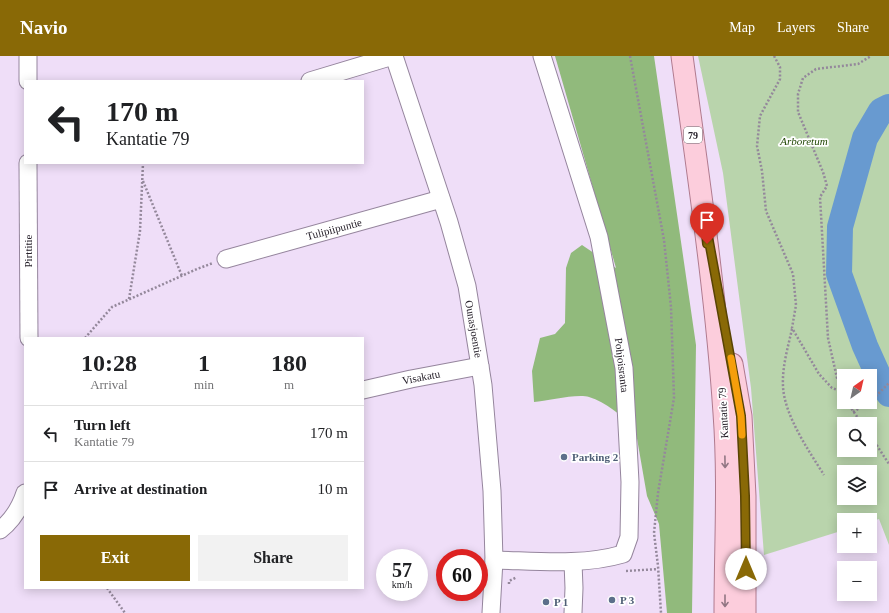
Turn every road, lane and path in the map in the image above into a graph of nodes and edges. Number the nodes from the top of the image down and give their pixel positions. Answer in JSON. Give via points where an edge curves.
{"nodes":[{"id":1,"x":28,"y":56,"type":"edge"},
{"id":2,"x":394,"y":56,"type":"edge"},
{"id":3,"x":542,"y":56,"type":"edge"},
{"id":4,"x":630,"y":56,"type":"edge"},
{"id":5,"x":682,"y":56,"type":"edge"},
{"id":6,"x":774,"y":56,"type":"edge"},
{"id":7,"x":871,"y":56,"type":"edge"},
{"id":8,"x":28,"y":80,"type":"edge"},
{"id":9,"x":313,"y":80,"type":"edge"},
{"id":10,"x":28,"y":164,"type":"edge"},
{"id":11,"x":143,"y":164,"type":"edge"},
{"id":12,"x":142,"y":179,"type":"junction"},
{"id":13,"x":441,"y":199,"type":"junction"},
{"id":14,"x":704,"y":214,"type":"junction"},
{"id":15,"x":226,"y":259,"type":"joint"},
{"id":16,"x":182,"y":276,"type":"junction"},
{"id":17,"x":129,"y":300,"type":"junction"},
{"id":18,"x":792,"y":328,"type":"junction"},
{"id":19,"x":29,"y":337,"type":"edge"},
{"id":20,"x":86,"y":337,"type":"edge"},
{"id":21,"x":480,"y":366,"type":"junction"},
{"id":22,"x":837,"y":378,"type":"edge"},
{"id":23,"x":889,"y":383,"type":"edge"},
{"id":24,"x":364,"y":390,"type":"edge"},
{"id":25,"x":837,"y":390,"type":"edge"},
{"id":26,"x":877,"y":394,"type":"edge"},
{"id":27,"x":852,"y":409,"type":"edge"},
{"id":28,"x":858,"y":409,"type":"edge"},
{"id":29,"x":853,"y":412,"type":"junction"},
{"id":30,"x":857,"y":417,"type":"edge"},
{"id":31,"x":877,"y":446,"type":"edge"},
{"id":32,"x":889,"y":464,"type":"edge"},
{"id":33,"x":824,"y":475,"type":"dead end"},
{"id":34,"x":24,"y":496,"type":"edge"},
{"id":35,"x":0,"y":530,"type":"edge"},
{"id":36,"x":494,"y":560,"type":"junction"},
{"id":37,"x":573,"y":562,"type":"junction"},
{"id":38,"x":109,"y":589,"type":"edge"},
{"id":39,"x":125,"y":613,"type":"edge"},
{"id":40,"x":491,"y":613,"type":"edge"},
{"id":41,"x":573,"y":613,"type":"edge"},
{"id":42,"x":660,"y":613,"type":"edge"},
{"id":43,"x":725,"y":613,"type":"edge"},
{"id":44,"x":745,"y":613,"type":"edge"}],
"edges":[{"from":1,"to":8,"type":"street"},
{"from":2,"to":9,"type":"street"},
{"from":2,"to":13,"type":"street","name":"Ounasjoentie"},
{"from":3,"to":37,"type":"street","name":"Pohjoisranta","via":[[599,237],[624,368],[630,482],[629,537],[623,554],[607,559]]},
{"from":4,"to":42,"type":"path","via":[[664,240],[671,307],[674,398],[654,533]]},
{"from":5,"to":14,"type":"main road","name":"Kantatie 79","number":"79"},
{"from":6,"to":18,"type":"path","via":[[780,67],[780,79],[760,116],[757,146],[766,211],[793,274],[796,305]]},
{"from":7,"to":22,"type":"path","via":[[858,64],[816,69],[804,78],[798,94],[798,112],[827,186],[820,197],[828,338]]},
{"from":10,"to":19,"type":"street","name":"Pirttitie"},
{"from":11,"to":12,"type":"path"},
{"from":12,"to":16,"type":"path"},
{"from":12,"to":17,"type":"path","via":[[140,231]]},
{"from":13,"to":15,"type":"street","name":"Tulipiipuntie"},
{"from":13,"to":21,"type":"street","name":"Ounasjoentie","via":[[466,286]]},
{"from":14,"to":43,"type":"main road","name":"Kantatie 79","number":"79","one_way":true,"via":[[724,414]]},
{"from":14,"to":44,"type":"main road","name":"Kantatie 79","number":"79","via":[[741,416],[745,496]]},
{"from":15,"to":16,"type":"path"},
{"from":16,"to":17,"type":"path"},
{"from":17,"to":20,"type":"path","via":[[112,307]]},
{"from":18,"to":25,"type":"path","via":[[819,374]]},
{"from":18,"to":33,"type":"path","via":[[784,368],[786,406]]},
{"from":21,"to":24,"type":"street","name":"Visakatu"},
{"from":21,"to":36,"type":"street","name":"Ounasjoentie","via":[[492,491]]},
{"from":23,"to":26,"type":"path"},
{"from":27,"to":29,"type":"path"},
{"from":28,"to":29,"type":"path"},
{"from":29,"to":30,"type":"path"},
{"from":31,"to":32,"type":"path"},
{"from":34,"to":35,"type":"street","via":[[13,517]]},
{"from":36,"to":37,"type":"street","name":"Pohjoisranta"},
{"from":36,"to":40,"type":"street","name":"Ounasjoentie"},
{"from":37,"to":41,"type":"street"},
{"from":38,"to":39,"type":"path"}]}
